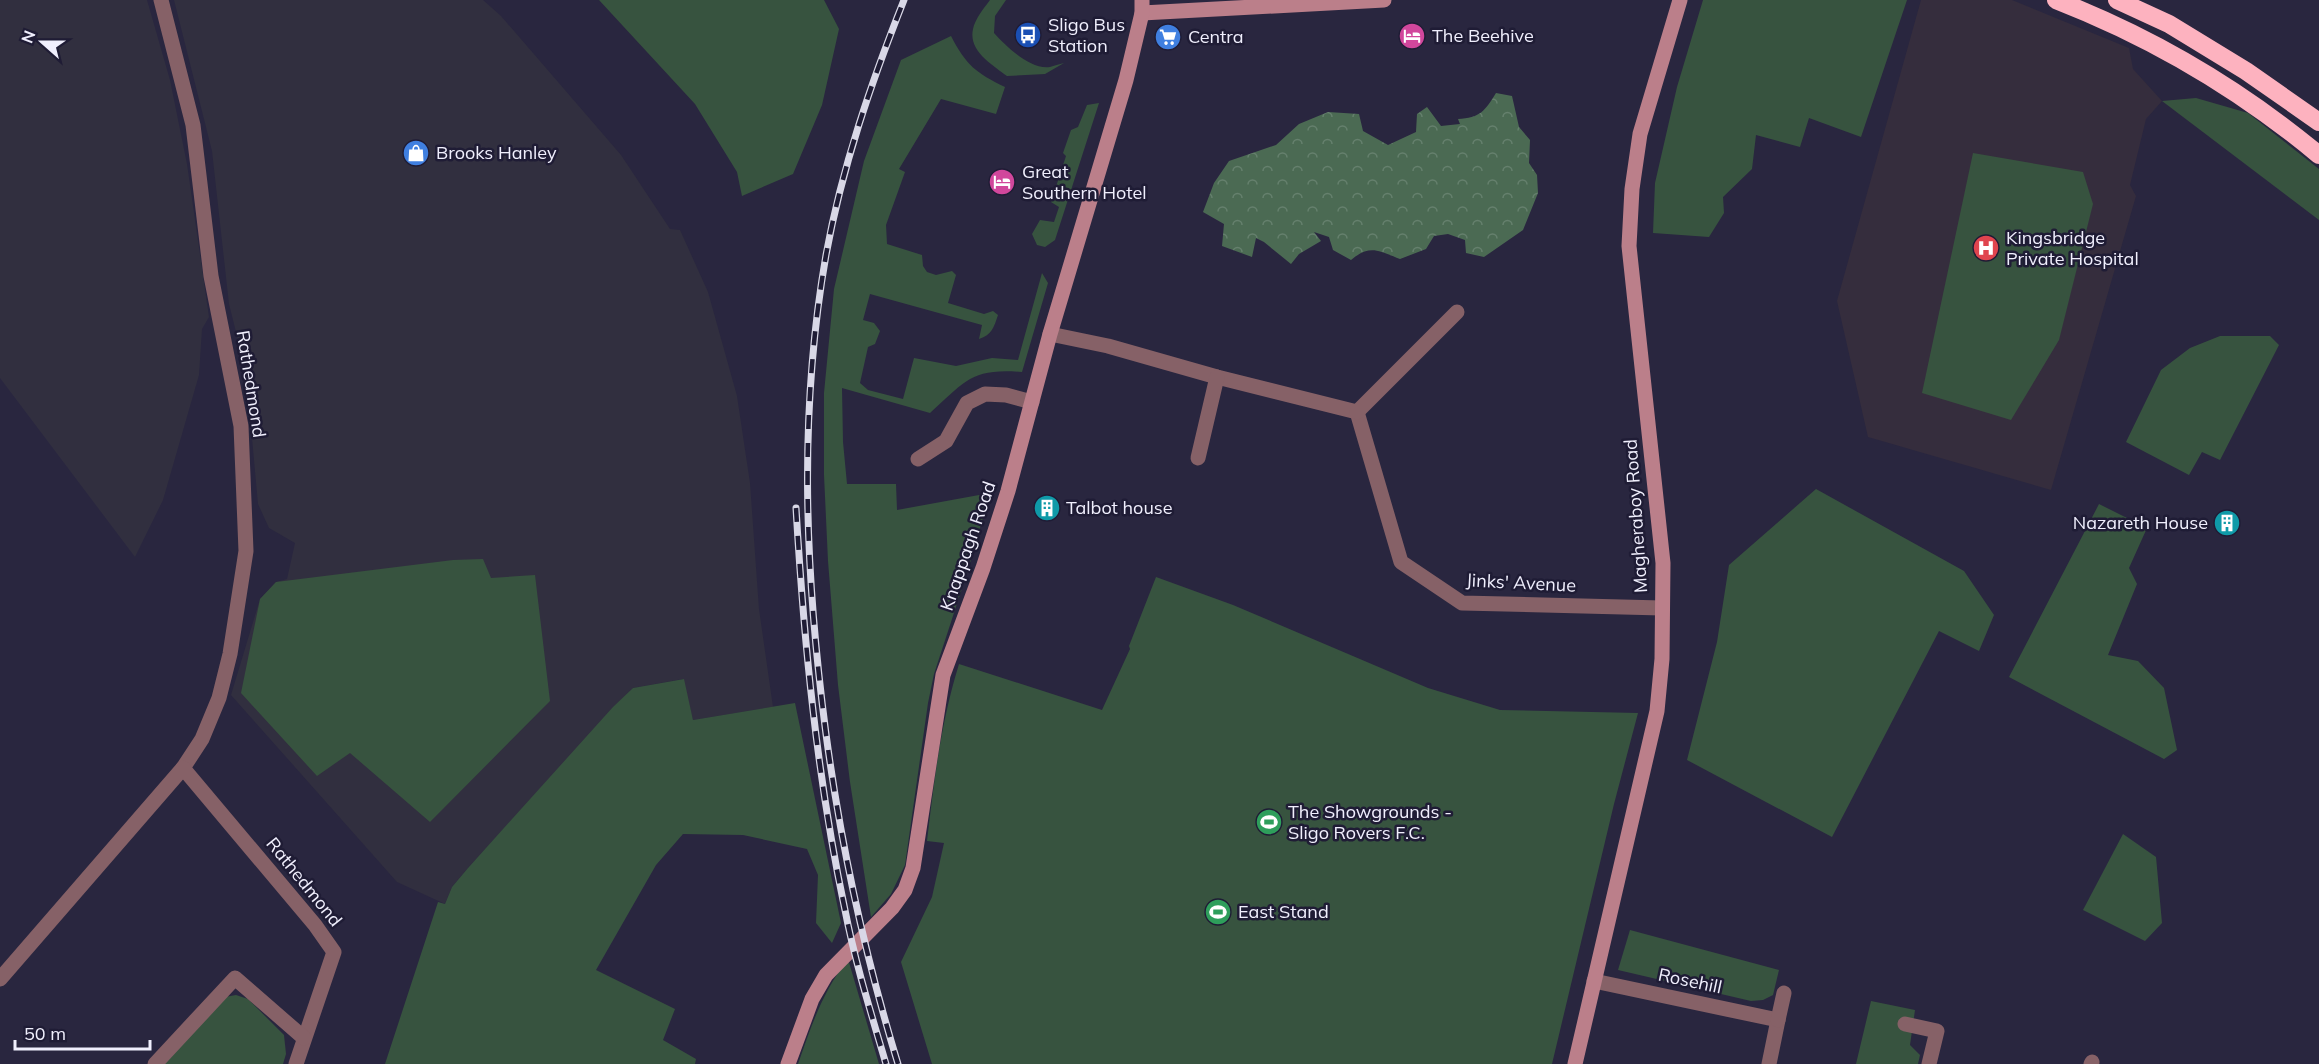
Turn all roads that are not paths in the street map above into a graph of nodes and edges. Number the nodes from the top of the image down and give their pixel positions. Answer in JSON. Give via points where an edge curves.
{"nodes":[{"id":1,"x":161,"y":0,"type":"edge"},
{"id":2,"x":1384,"y":0,"type":"edge"},
{"id":3,"x":1680,"y":0,"type":"edge"},
{"id":4,"x":2056,"y":0,"type":"edge"},
{"id":5,"x":2117,"y":0,"type":"edge"},
{"id":6,"x":1142,"y":7,"type":"edge"},
{"id":7,"x":2319,"y":122,"type":"edge"},
{"id":8,"x":2319,"y":155,"type":"edge"},
{"id":9,"x":1457,"y":312,"type":"dead end"},
{"id":10,"x":1050,"y":334,"type":"junction"},
{"id":11,"x":1217,"y":377,"type":"junction"},
{"id":12,"x":1032,"y":402,"type":"junction"},
{"id":13,"x":1358,"y":412,"type":"junction"},
{"id":14,"x":1198,"y":458,"type":"dead end"},
{"id":15,"x":918,"y":459,"type":"dead end"},
{"id":16,"x":1662,"y":608,"type":"junction"},
{"id":17,"x":183,"y":768,"type":"junction"},
{"id":18,"x":0,"y":979,"type":"edge"},
{"id":19,"x":1594,"y":981,"type":"junction"},
{"id":20,"x":1784,"y":993,"type":"dead end"},
{"id":21,"x":1778,"y":1020,"type":"junction"},
{"id":22,"x":1905,"y":1024,"type":"dead end"},
{"id":23,"x":304,"y":1038,"type":"junction"},
{"id":24,"x":155,"y":1064,"type":"edge"},
{"id":25,"x":296,"y":1064,"type":"edge"},
{"id":26,"x":788,"y":1064,"type":"edge"},
{"id":27,"x":1575,"y":1064,"type":"edge"},
{"id":28,"x":1769,"y":1064,"type":"edge"},
{"id":29,"x":1929,"y":1064,"type":"edge"}],
"edges":[{"from":1,"to":17,"type":"street","name":"Rathedmond","via":[[193,125],[211,276],[241,426],[246,551],[219,698],[202,739]]},
{"from":2,"to":6,"type":"street"},
{"from":3,"to":16,"type":"street","name":"Magheraboy Road","via":[[1640,134],[1629,246],[1663,563]]},
{"from":4,"to":8,"type":"highway","via":[[2178,57]]},
{"from":5,"to":7,"type":"highway","via":[[2169,24]]},
{"from":6,"to":10,"type":"street","name":"Knappagh Road","via":[[1125,80]]},
{"from":9,"to":13,"type":"street"},
{"from":10,"to":11,"type":"street"},
{"from":10,"to":12,"type":"street","name":"Knappagh Road"},
{"from":11,"to":13,"type":"street"},
{"from":11,"to":14,"type":"street"},
{"from":12,"to":15,"type":"street","via":[[985,394],[967,403],[946,441]]},
{"from":12,"to":26,"type":"street","name":"Knappagh Road","via":[[987,557],[943,675],[913,868],[905,890],[826,975],[812,999]]},
{"from":13,"to":16,"type":"street","name":"Jinks' Avenue","via":[[1401,562],[1462,603]]},
{"from":16,"to":19,"type":"street","name":"Magheraboy Road","via":[[1657,711]]},
{"from":17,"to":18,"type":"street","name":"Rathedmond"},
{"from":17,"to":23,"type":"street","name":"Rathedmond","via":[[334,952]]},
{"from":19,"to":21,"type":"street","name":"Rosehill"},
{"from":19,"to":27,"type":"street","name":"Magheraboy Road"},
{"from":20,"to":21,"type":"street"},
{"from":21,"to":28,"type":"street"},
{"from":22,"to":29,"type":"street","via":[[1937,1031]]},
{"from":23,"to":24,"type":"street","via":[[235,978]]},
{"from":23,"to":25,"type":"street","name":"Rathedmond"}]}
